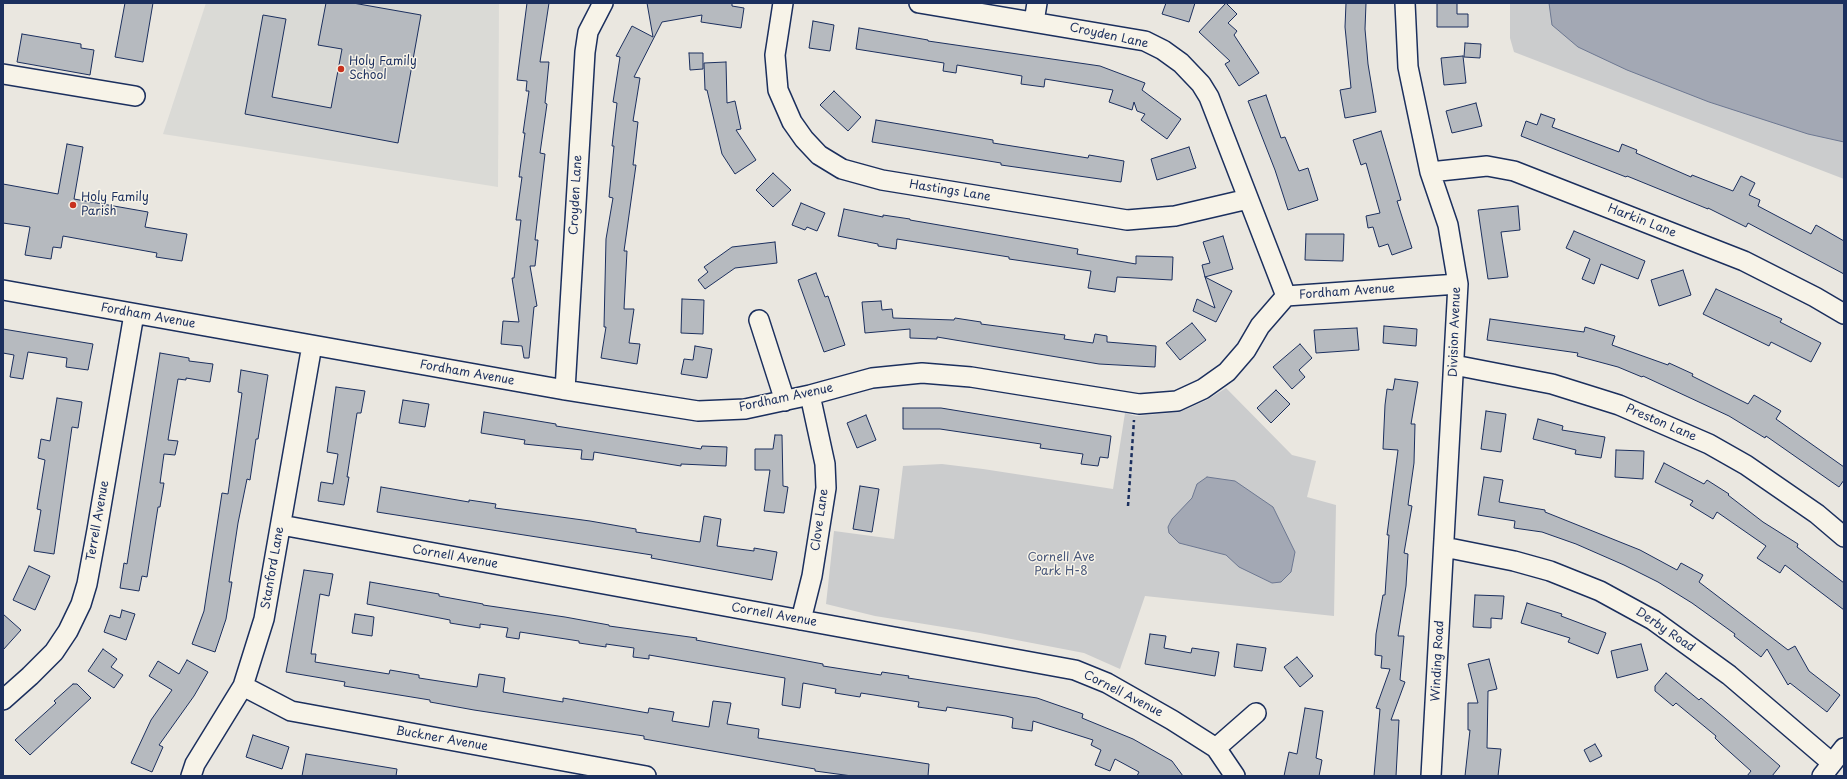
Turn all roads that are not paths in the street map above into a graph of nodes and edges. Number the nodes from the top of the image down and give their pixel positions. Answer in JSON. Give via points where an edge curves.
{"nodes":[{"id":1,"x":603,"y":3,"type":"edge"},
{"id":2,"x":783,"y":3,"type":"edge"},
{"id":3,"x":919,"y":3,"type":"edge"},
{"id":4,"x":1037,"y":3,"type":"edge"},
{"id":5,"x":1405,"y":3,"type":"edge"},
{"id":6,"x":1034,"y":22,"type":"junction"},
{"id":7,"x":3,"y":74,"type":"edge"},
{"id":8,"x":135,"y":96,"type":"dead end"},
{"id":9,"x":1430,"y":172,"type":"junction"},
{"id":10,"x":1248,"y":199,"type":"junction"},
{"id":11,"x":1458,"y":284,"type":"junction"},
{"id":12,"x":3,"y":290,"type":"edge"},
{"id":13,"x":1286,"y":296,"type":"junction"},
{"id":14,"x":134,"y":314,"type":"junction"},
{"id":15,"x":1844,"y":314,"type":"edge"},
{"id":16,"x":759,"y":320,"type":"dead end"},
{"id":17,"x":312,"y":346,"type":"junction"},
{"id":18,"x":1454,"y":365,"type":"junction"},
{"id":19,"x":565,"y":390,"type":"junction"},
{"id":20,"x":810,"y":395,"type":"junction"},
{"id":21,"x":785,"y":400,"type":"junction"},
{"id":22,"x":281,"y":525,"type":"junction"},
{"id":23,"x":1844,"y":537,"type":"edge"},
{"id":24,"x":1444,"y":547,"type":"junction"},
{"id":25,"x":800,"y":620,"type":"junction"},
{"id":26,"x":243,"y":686,"type":"junction"},
{"id":27,"x":3,"y":700,"type":"edge"},
{"id":28,"x":1256,"y":713,"type":"dead end"},
{"id":29,"x":1216,"y":748,"type":"junction"},
{"id":30,"x":1844,"y":748,"type":"edge"},
{"id":31,"x":1827,"y":769,"type":"edge"},
{"id":32,"x":191,"y":776,"type":"edge"},
{"id":33,"x":646,"y":776,"type":"edge"},
{"id":34,"x":1235,"y":776,"type":"edge"},
{"id":35,"x":1432,"y":776,"type":"edge"}],
"edges":[{"from":1,"to":19,"type":"street","name":"Croyden Lane","via":[[588,32],[585,52]]},
{"from":2,"to":10,"type":"street","name":"Hastings Lane","via":[[775,56],[778,90],[792,122],[804,139],[819,155],[842,169],[882,180],[1127,220],[1175,216]]},
{"from":3,"to":6,"type":"street","name":"Croyden Lane"},
{"from":4,"to":6,"type":"street"},
{"from":5,"to":9,"type":"street","name":"Division Avenue","via":[[1408,67]]},
{"from":6,"to":10,"type":"street","name":"Croyden Lane","via":[[1145,41],[1182,63],[1201,84],[1209,98]]},
{"from":7,"to":8,"type":"street"},
{"from":9,"to":11,"type":"street","name":"Division Avenue","via":[[1448,225]]},
{"from":9,"to":15,"type":"street","name":"Harkin Lane","via":[[1487,166],[1514,171],[1744,261]]},
{"from":10,"to":13,"type":"street","name":"Croyden Lane"},
{"from":11,"to":13,"type":"street","name":"Fordham Avenue"},
{"from":11,"to":18,"type":"street","name":"Division Avenue"},
{"from":12,"to":14,"type":"street","name":"Fordham Avenue"},
{"from":13,"to":20,"type":"street","name":"Fordham Avenue","via":[[1260,326],[1246,350],[1227,372],[1203,389],[1177,401],[1135,404],[971,377],[922,373],[872,378]]},
{"from":14,"to":17,"type":"street","name":"Fordham Avenue"},
{"from":14,"to":27,"type":"street","name":"Terrell Avenue","via":[[96,538],[81,604],[54,652]]},
{"from":16,"to":21,"type":"street"},
{"from":17,"to":19,"type":"street","name":"Fordham Avenue"},
{"from":17,"to":22,"type":"street","name":"Stanford Lane"},
{"from":18,"to":23,"type":"street","name":"Preston Lane","via":[[1552,384],[1619,405],[1709,444],[1746,465],[1817,514]]},
{"from":18,"to":24,"type":"street","name":"Division Avenue"},
{"from":19,"to":21,"type":"street","name":"Fordham Avenue","via":[[698,411],[745,409]]},
{"from":20,"to":21,"type":"street","name":"Fordham Avenue"},
{"from":20,"to":25,"type":"street","name":"Clove Lane","via":[[825,464],[826,488],[812,576]]},
{"from":22,"to":25,"type":"street","name":"Cornell Avenue"},
{"from":22,"to":26,"type":"street","name":"Stanford Lane","via":[[264,619]]},
{"from":24,"to":31,"type":"street","name":"Derby Road","via":[[1550,571],[1600,591],[1653,620],[1729,675]]},
{"from":24,"to":35,"type":"street","name":"Winding Road"},
{"from":25,"to":29,"type":"street","name":"Cornell Avenue","via":[[1075,670],[1107,683]]},
{"from":26,"to":32,"type":"street","name":"Stanford Lane","via":[[195,764]]},
{"from":26,"to":33,"type":"street","name":"Buckner Avenue","via":[[291,711]]},
{"from":28,"to":29,"type":"street"},
{"from":29,"to":34,"type":"street","name":"Cornell Avenue"},
{"from":30,"to":31,"type":"street"}]}
